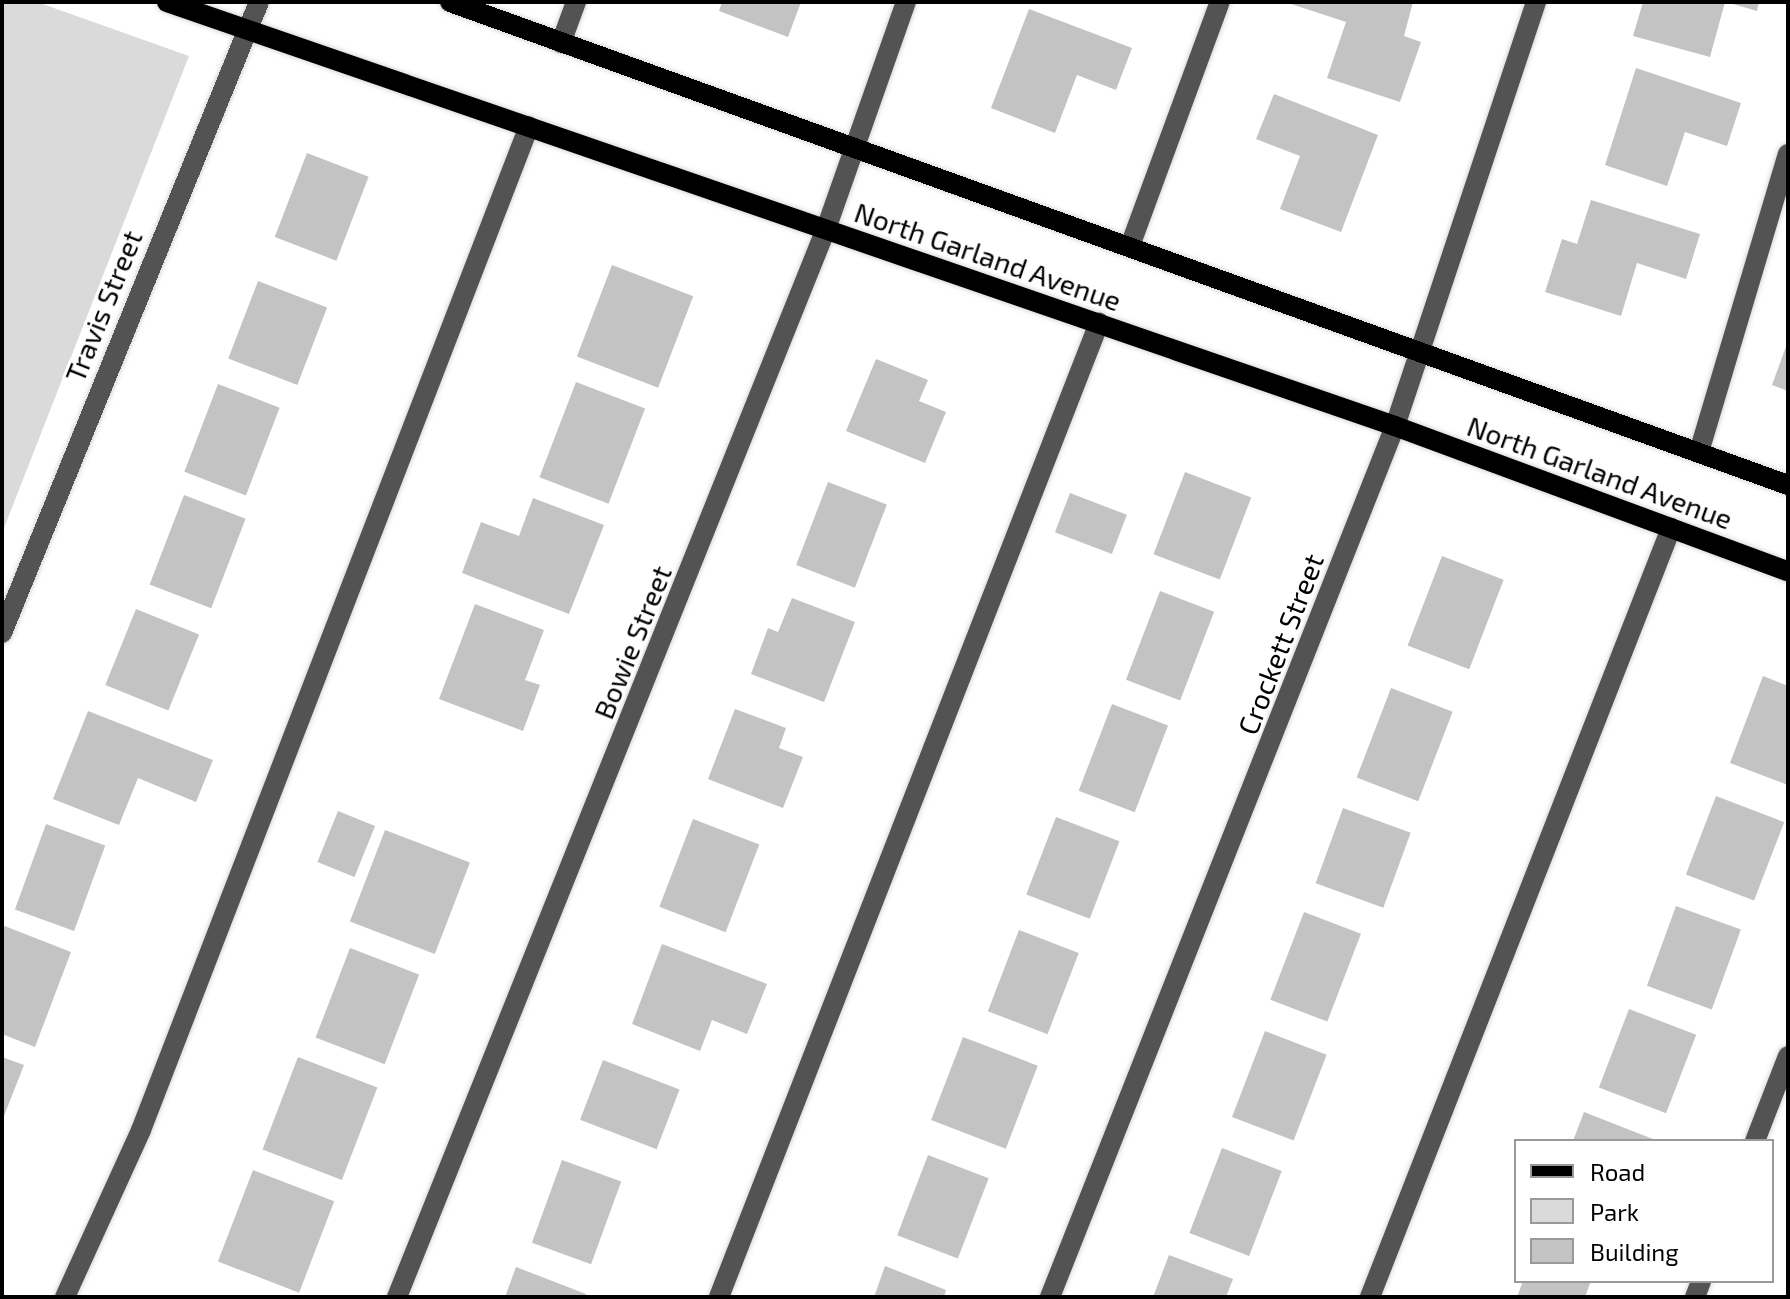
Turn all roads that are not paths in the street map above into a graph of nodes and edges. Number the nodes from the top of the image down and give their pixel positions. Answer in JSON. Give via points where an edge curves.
{"nodes":[{"id":1,"x":167,"y":2,"type":"edge"},
{"id":2,"x":259,"y":2,"type":"edge"},
{"id":3,"x":450,"y":2,"type":"edge"},
{"id":4,"x":576,"y":2,"type":"edge"},
{"id":5,"x":906,"y":2,"type":"edge"},
{"id":6,"x":1220,"y":2,"type":"edge"},
{"id":7,"x":1536,"y":2,"type":"edge"},
{"id":8,"x":247,"y":30,"type":"junction"},
{"id":9,"x":561,"y":43,"type":"junction"},
{"id":10,"x":529,"y":126,"type":"junction"},
{"id":11,"x":857,"y":150,"type":"junction"},
{"id":12,"x":1788,"y":154,"type":"edge"},
{"id":13,"x":826,"y":229,"type":"junction"},
{"id":14,"x":1130,"y":246,"type":"junction"},
{"id":15,"x":1099,"y":323,"type":"junction"},
{"id":16,"x":1422,"y":349,"type":"junction"},
{"id":17,"x":1395,"y":426,"type":"junction"},
{"id":18,"x":1699,"y":452,"type":"junction"},
{"id":19,"x":1788,"y":485,"type":"edge"},
{"id":20,"x":1671,"y":528,"type":"junction"},
{"id":21,"x":1788,"y":571,"type":"edge"},
{"id":22,"x":2,"y":633,"type":"edge"},
{"id":23,"x":1788,"y":1056,"type":"edge"},
{"id":24,"x":1756,"y":1139,"type":"edge"},
{"id":25,"x":65,"y":1297,"type":"edge"},
{"id":26,"x":397,"y":1297,"type":"edge"},
{"id":27,"x":719,"y":1297,"type":"edge"},
{"id":28,"x":1050,"y":1297,"type":"edge"},
{"id":29,"x":1370,"y":1297,"type":"edge"}],
"edges":[{"from":1,"to":8,"type":"main road","name":"North Garland Avenue"},
{"from":2,"to":8,"type":"street","name":"Travis Street"},
{"from":3,"to":9,"type":"main road","name":"North Garland Avenue"},
{"from":4,"to":9,"type":"street"},
{"from":5,"to":11,"type":"street","name":"Bowie Street"},
{"from":6,"to":14,"type":"street"},
{"from":7,"to":16,"type":"street","name":"Crockett Street"},
{"from":8,"to":10,"type":"main road","name":"North Garland Avenue"},
{"from":8,"to":22,"type":"street","name":"Travis Street"},
{"from":9,"to":11,"type":"main road","name":"North Garland Avenue"},
{"from":10,"to":13,"type":"main road","name":"North Garland Avenue"},
{"from":10,"to":25,"type":"street","via":[[141,1130]]},
{"from":11,"to":13,"type":"street","name":"Bowie Street"},
{"from":11,"to":14,"type":"main road","name":"North Garland Avenue"},
{"from":12,"to":18,"type":"street"},
{"from":13,"to":15,"type":"main road","name":"North Garland Avenue"},
{"from":13,"to":26,"type":"street","name":"Bowie Street"},
{"from":14,"to":16,"type":"main road","name":"North Garland Avenue"},
{"from":15,"to":17,"type":"main road","name":"North Garland Avenue"},
{"from":15,"to":27,"type":"street"},
{"from":16,"to":17,"type":"street","name":"Crockett Street"},
{"from":16,"to":18,"type":"main road","name":"North Garland Avenue"},
{"from":17,"to":20,"type":"main road","name":"North Garland Avenue"},
{"from":17,"to":28,"type":"street","name":"Crockett Street"},
{"from":18,"to":19,"type":"main road","name":"North Garland Avenue"},
{"from":20,"to":21,"type":"main road","name":"North Garland Avenue"},
{"from":20,"to":29,"type":"street"},
{"from":23,"to":24,"type":"street"}]}
